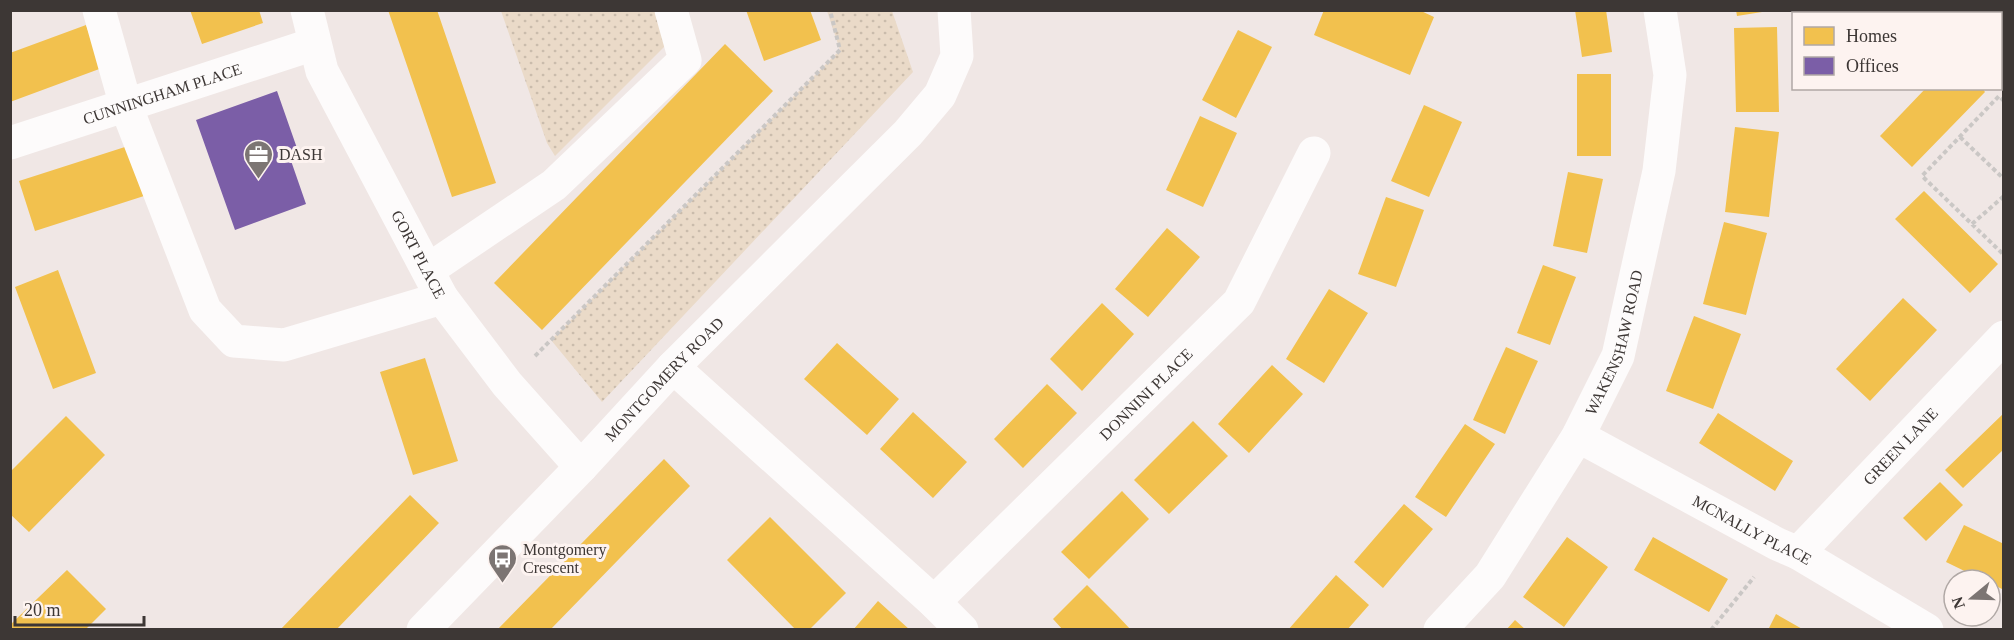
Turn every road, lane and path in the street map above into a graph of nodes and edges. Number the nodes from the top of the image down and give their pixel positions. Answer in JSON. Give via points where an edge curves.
{"nodes":[{"id":1,"x":99,"y":10,"type":"edge"},
{"id":2,"x":307,"y":10,"type":"edge"},
{"id":3,"x":671,"y":10,"type":"edge"},
{"id":4,"x":830,"y":10,"type":"edge"},
{"id":5,"x":954,"y":10,"type":"edge"},
{"id":6,"x":1660,"y":10,"type":"edge"},
{"id":7,"x":314,"y":44,"type":"junction"},
{"id":8,"x":2004,"y":101,"type":"edge"},
{"id":9,"x":126,"y":106,"type":"junction"},
{"id":10,"x":1960,"y":137,"type":"junction"},
{"id":11,"x":10,"y":143,"type":"edge"},
{"id":12,"x":1314,"y":153,"type":"dead end"},
{"id":13,"x":2004,"y":179,"type":"edge"},
{"id":14,"x":2004,"y":196,"type":"edge"},
{"id":15,"x":1972,"y":224,"type":"junction"},
{"id":16,"x":2004,"y":255,"type":"edge"},
{"id":17,"x":435,"y":284,"type":"junction"},
{"id":18,"x":2004,"y":337,"type":"edge"},
{"id":19,"x":673,"y":367,"type":"junction"},
{"id":20,"x":507,"y":384,"type":"junction"},
{"id":21,"x":1578,"y":436,"type":"junction"},
{"id":22,"x":581,"y":467,"type":"junction"},
{"id":23,"x":1787,"y":548,"type":"junction"},
{"id":24,"x":934,"y":602,"type":"junction"},
{"id":25,"x":1925,"y":629,"type":"edge"},
{"id":26,"x":423,"y":630,"type":"edge"},
{"id":27,"x":962,"y":630,"type":"edge"},
{"id":28,"x":1440,"y":630,"type":"edge"},
{"id":29,"x":1711,"y":630,"type":"edge"}],
"edges":[{"from":1,"to":9,"type":"street"},
{"from":2,"to":7,"type":"street","name":"GORT PLACE"},
{"from":3,"to":17,"type":"street","via":[[685,60],[554,185]]},
{"from":4,"to":20,"type":"path","via":[[840,50]]},
{"from":5,"to":19,"type":"street","name":"MONTGOMERY ROAD","via":[[957,56],[940,95],[908,133]]},
{"from":6,"to":21,"type":"street","name":"WAKENSHAW ROAD","via":[[1670,75],[1659,171],[1618,356]]},
{"from":7,"to":9,"type":"street","name":"CUNNINGHAM PLACE"},
{"from":7,"to":17,"type":"street","name":"GORT PLACE","via":[[322,71]]},
{"from":8,"to":10,"type":"path","via":[[1999,96]]},
{"from":9,"to":11,"type":"street","name":"CUNNINGHAM PLACE"},
{"from":9,"to":17,"type":"street","via":[[206,310],[234,341],[284,345]]},
{"from":10,"to":13,"type":"path"},
{"from":10,"to":15,"type":"path","via":[[1922,176]]},
{"from":12,"to":24,"type":"street","name":"DONNINI PLACE","via":[[1239,302]]},
{"from":14,"to":15,"type":"path"},
{"from":15,"to":16,"type":"path"},
{"from":17,"to":20,"type":"street","name":"GORT PLACE"},
{"from":18,"to":23,"type":"street","name":"GREEN LANE"},
{"from":19,"to":22,"type":"street","name":"MONTGOMERY ROAD"},
{"from":19,"to":24,"type":"street"},
{"from":20,"to":22,"type":"street","name":"GORT PLACE"},
{"from":21,"to":23,"type":"street","name":"MCNALLY PLACE"},
{"from":21,"to":28,"type":"street","name":"WAKENSHAW ROAD","via":[[1490,576]]},
{"from":22,"to":26,"type":"street","name":"MONTGOMERY ROAD"},
{"from":23,"to":25,"type":"street","name":"MCNALLY PLACE"},
{"from":23,"to":29,"type":"path"},
{"from":24,"to":27,"type":"street"}]}
